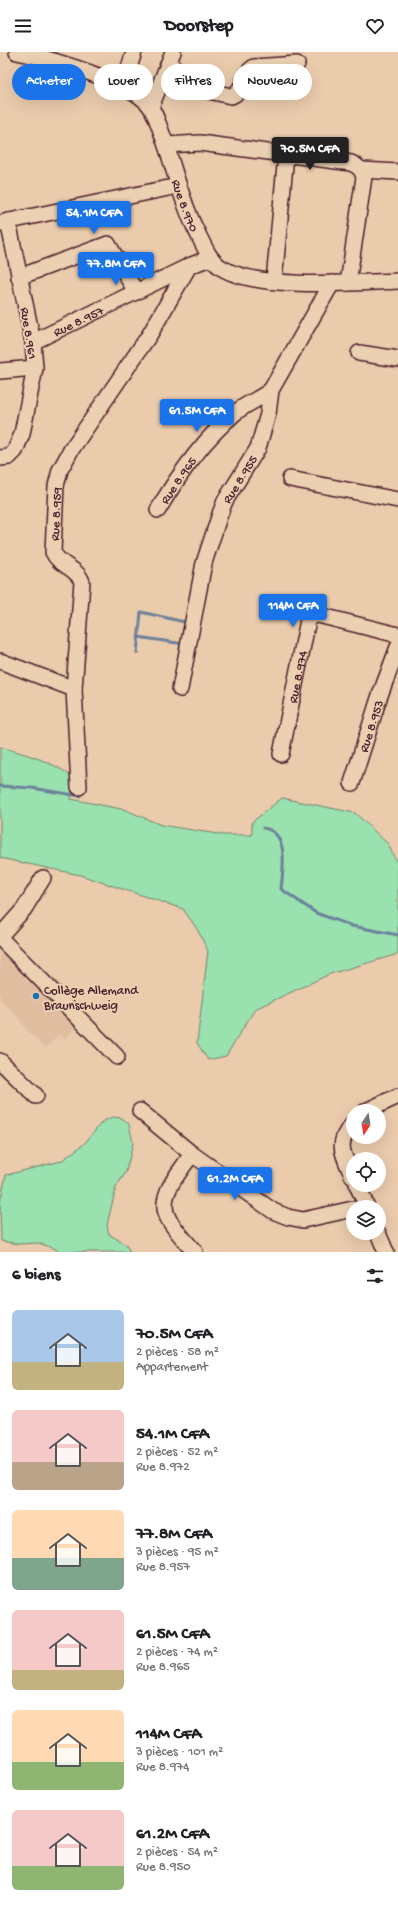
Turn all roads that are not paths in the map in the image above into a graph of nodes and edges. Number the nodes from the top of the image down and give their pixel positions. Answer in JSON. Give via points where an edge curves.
{"nodes":[{"id":1,"x":134,"y":52,"type":"edge"},
{"id":2,"x":27,"y":53,"type":"edge"},
{"id":3,"x":171,"y":58,"type":"edge"},
{"id":4,"x":130,"y":64,"type":"edge"},
{"id":5,"x":94,"y":76,"type":"edge"},
{"id":6,"x":233,"y":95,"type":"edge"},
{"id":7,"x":141,"y":100,"type":"edge"},
{"id":8,"x":151,"y":107,"type":"junction"},
{"id":9,"x":166,"y":145,"type":"junction"},
{"id":10,"x":286,"y":155,"type":"junction"},
{"id":11,"x":362,"y":170,"type":"junction"},
{"id":12,"x":398,"y":172,"type":"edge"},
{"id":13,"x":178,"y":186,"type":"junction"},
{"id":14,"x":4,"y":222,"type":"edge"},
{"id":15,"x":210,"y":258,"type":"junction"},
{"id":16,"x":189,"y":266,"type":"junction"},
{"id":17,"x":19,"y":277,"type":"junction"},
{"id":18,"x":274,"y":281,"type":"junction"},
{"id":19,"x":398,"y":282,"type":"edge"},
{"id":20,"x":332,"y":283,"type":"junction"},
{"id":21,"x":348,"y":283,"type":"junction"},
{"id":22,"x":136,"y":292,"type":"junction"},
{"id":23,"x":33,"y":342,"type":"junction"},
{"id":24,"x":359,"y":353,"type":"dead end"},
{"id":25,"x":398,"y":359,"type":"edge"},
{"id":26,"x":35,"y":368,"type":"junction"},
{"id":27,"x":0,"y":371,"type":"edge"},
{"id":28,"x":271,"y":390,"type":"junction"},
{"id":29,"x":0,"y":458,"type":"edge"},
{"id":30,"x":290,"y":479,"type":"dead end"},
{"id":31,"x":398,"y":500,"type":"edge"},
{"id":32,"x":158,"y":510,"type":"dead end"},
{"id":33,"x":398,"y":635,"type":"edge"},
{"id":34,"x":398,"y":647,"type":"edge"},
{"id":35,"x":0,"y":661,"type":"edge"},
{"id":36,"x":180,"y":688,"type":"dead end"},
{"id":37,"x":74,"y":689,"type":"junction"},
{"id":38,"x":281,"y":754,"type":"dead end"},
{"id":39,"x":352,"y":783,"type":"dead end"},
{"id":40,"x":79,"y":788,"type":"dead end"},
{"id":41,"x":43,"y":878,"type":"dead end"},
{"id":42,"x":0,"y":937,"type":"edge"},
{"id":43,"x":117,"y":1057,"type":"dead end"},
{"id":44,"x":0,"y":1061,"type":"edge"},
{"id":45,"x":36,"y":1096,"type":"dead end"},
{"id":46,"x":398,"y":1096,"type":"edge"},
{"id":47,"x":381,"y":1104,"type":"edge"},
{"id":48,"x":140,"y":1111,"type":"dead end"},
{"id":49,"x":346,"y":1132,"type":"edge"},
{"id":50,"x":192,"y":1154,"type":"junction"},
{"id":51,"x":346,"y":1161,"type":"edge"},
{"id":52,"x":346,"y":1211,"type":"edge"},
{"id":53,"x":381,"y":1240,"type":"edge"},
{"id":54,"x":194,"y":1252,"type":"edge"},
{"id":55,"x":386,"y":1252,"type":"edge"}],
"edges":[{"from":1,"to":4,"type":"street"},
{"from":2,"to":5,"type":"street"},
{"from":3,"to":6,"type":"street","via":[[209,91]]},
{"from":3,"to":8,"type":"street"},
{"from":7,"to":8,"type":"street"},
{"from":8,"to":9,"type":"street","name":"Rue 8.970"},
{"from":9,"to":10,"type":"street","via":[[200,143]]},
{"from":9,"to":13,"type":"street","name":"Rue 8.970"},
{"from":10,"to":11,"type":"street","via":[[351,163]]},
{"from":10,"to":18,"type":"street"},
{"from":11,"to":12,"type":"street"},
{"from":11,"to":21,"type":"street","via":[[364,177]]},
{"from":13,"to":14,"type":"street"},
{"from":13,"to":15,"type":"street","name":"Rue 8.970","via":[[190,219]]},
{"from":14,"to":17,"type":"street","name":"Rue 8.961"},
{"from":15,"to":16,"type":"street","name":"Rue 8.957"},
{"from":15,"to":18,"type":"street","name":"Rue 8.970","via":[[221,268],[256,279]]},
{"from":16,"to":22,"type":"street","name":"Rue 8.957"},
{"from":16,"to":37,"type":"street","name":"Rue 8.959","via":[[150,334],[60,470],[54,504],[53,552],[56,558],[75,571],[82,582]]},
{"from":17,"to":22,"type":"street","via":[[108,244]]},
{"from":17,"to":23,"type":"street","name":"Rue 8.961"},
{"from":18,"to":20,"type":"street","name":"Rue 8.970"},
{"from":19,"to":21,"type":"street","name":"Rue 8.970"},
{"from":20,"to":21,"type":"street","name":"Rue 8.970"},
{"from":20,"to":28,"type":"street","name":"Rue 8.955"},
{"from":22,"to":23,"type":"street","name":"Rue 8.957"},
{"from":23,"to":26,"type":"street","name":"Rue 8.961"},
{"from":24,"to":25,"type":"street"},
{"from":26,"to":27,"type":"street"},
{"from":26,"to":29,"type":"street","name":"Rue 8.961","via":[[22,434],[15,451],[9,457]]},
{"from":28,"to":32,"type":"street","name":"Rue 8.965","via":[[235,412],[180,473]]},
{"from":28,"to":36,"type":"street","name":"Rue 8.955","via":[[268,414],[258,448],[225,500],[204,563]]},
{"from":30,"to":31,"type":"street"},
{"from":33,"to":38,"type":"street","name":"Rue 8.974","via":[[318,616],[308,620]]},
{"from":34,"to":39,"type":"street","name":"Rue 8.953"},
{"from":35,"to":37,"type":"street"},
{"from":37,"to":40,"type":"street","name":"Rue 8.959"},
{"from":41,"to":42,"type":"street","via":[[24,909]]},
{"from":42,"to":43,"type":"street"},
{"from":44,"to":45,"type":"street"},
{"from":46,"to":47,"type":"street"},
{"from":48,"to":50,"type":"street"},
{"from":49,"to":51,"type":"street","via":[[342,1142],[342,1152]]},
{"from":50,"to":52,"type":"street","via":[[273,1211],[288,1217],[304,1220]]},
{"from":50,"to":54,"type":"street","via":[[168,1190],[165,1199],[169,1220]]},
{"from":53,"to":55,"type":"street"}]}
